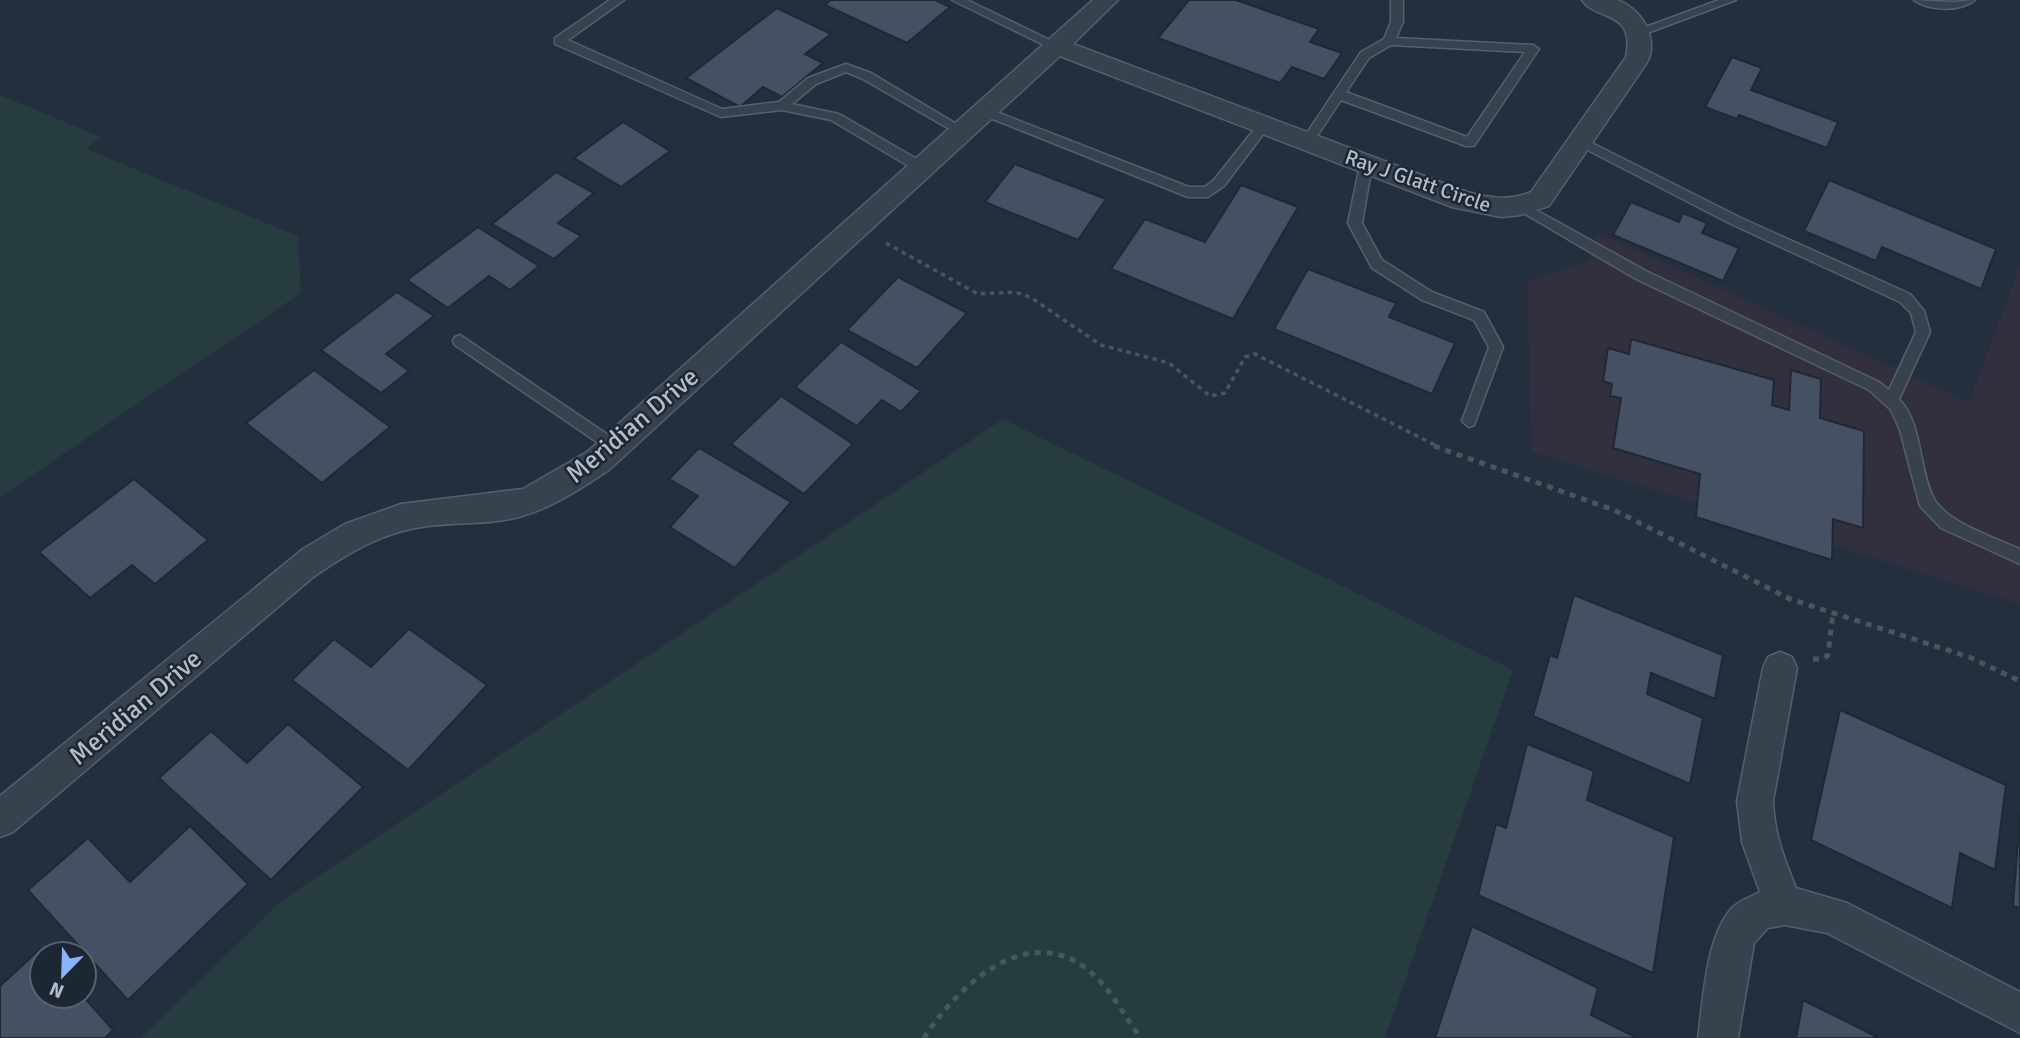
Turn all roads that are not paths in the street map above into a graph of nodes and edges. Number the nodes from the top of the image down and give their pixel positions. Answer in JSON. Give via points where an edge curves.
{"nodes":[{"id":1,"x":618,"y":0,"type":"edge"},
{"id":2,"x":958,"y":0,"type":"edge"},
{"id":3,"x":1107,"y":0,"type":"edge"},
{"id":4,"x":1396,"y":0,"type":"edge"},
{"id":5,"x":1593,"y":0,"type":"edge"},
{"id":6,"x":1730,"y":0,"type":"edge"},
{"id":7,"x":1920,"y":0,"type":"edge"},
{"id":8,"x":1969,"y":0,"type":"edge"},
{"id":9,"x":1638,"y":32,"type":"junction"},
{"id":10,"x":1389,"y":41,"type":"junction"},
{"id":11,"x":1056,"y":46,"type":"junction"},
{"id":12,"x":1341,"y":95,"type":"junction"},
{"id":13,"x":782,"y":106,"type":"junction"},
{"id":14,"x":984,"y":111,"type":"junction"},
{"id":15,"x":1264,"y":125,"type":"junction"},
{"id":16,"x":962,"y":131,"type":"junction"},
{"id":17,"x":1580,"y":141,"type":"junction"},
{"id":18,"x":1307,"y":142,"type":"junction"},
{"id":19,"x":1366,"y":164,"type":"junction"},
{"id":20,"x":917,"y":172,"type":"junction"},
{"id":21,"x":1522,"y":208,"type":"junction"},
{"id":22,"x":460,"y":341,"type":"dead end"},
{"id":23,"x":1891,"y":401,"type":"junction"},
{"id":24,"x":1469,"y":421,"type":"dead end"},
{"id":25,"x":615,"y":447,"type":"junction"},
{"id":26,"x":2020,"y":557,"type":"edge"},
{"id":27,"x":1780,"y":668,"type":"dead end"},
{"id":28,"x":0,"y":819,"type":"edge"},
{"id":29,"x":1785,"y":906,"type":"junction"},
{"id":30,"x":2020,"y":1013,"type":"edge"},
{"id":31,"x":1718,"y":1038,"type":"edge"}],
"edges":[{"from":1,"to":13,"type":"lane","via":[[559,41],[721,113]]},
{"from":2,"to":11,"type":"lane"},
{"from":3,"to":11,"type":"street","name":"Meridian Drive"},
{"from":4,"to":10,"type":"lane","via":[[1397,22]]},
{"from":5,"to":9,"type":"street","via":[[1625,14]]},
{"from":6,"to":9,"type":"lane"},
{"from":7,"to":8,"type":"lane","via":[[1954,6]]},
{"from":9,"to":17,"type":"street","name":"Ray J Glatt Circle","via":[[1642,45],[1638,58]]},
{"from":10,"to":12,"type":"lane","via":[[1365,55]]},
{"from":10,"to":12,"type":"lane","via":[[1534,49],[1470,143]]},
{"from":11,"to":14,"type":"street","name":"Meridian Drive"},
{"from":11,"to":15,"type":"street","name":"Ray J Glatt Circle"},
{"from":12,"to":18,"type":"lane"},
{"from":13,"to":16,"type":"lane","via":[[812,81],[846,68]]},
{"from":13,"to":20,"type":"lane","via":[[835,117]]},
{"from":14,"to":15,"type":"lane","via":[[1188,192],[1208,192],[1219,183]]},
{"from":14,"to":16,"type":"street","name":"Meridian Drive"},
{"from":15,"to":18,"type":"street","name":"Ray J Glatt Circle"},
{"from":16,"to":20,"type":"street","name":"Meridian Drive"},
{"from":17,"to":21,"type":"street","name":"Ray J Glatt Circle","via":[[1540,199]]},
{"from":17,"to":23,"type":"lane","via":[[1736,221],[1905,298],[1917,311],[1923,332]]},
{"from":18,"to":19,"type":"street","name":"Ray J Glatt Circle"},
{"from":19,"to":21,"type":"street","name":"Ray J Glatt Circle","via":[[1461,200],[1502,209]]},
{"from":19,"to":24,"type":"lane","via":[[1355,223],[1377,264],[1427,296],[1479,316],[1496,347]]},
{"from":20,"to":25,"type":"street","name":"Meridian Drive"},
{"from":21,"to":23,"type":"lane","via":[[1641,275],[1874,386]]},
{"from":22,"to":25,"type":"lane"},
{"from":23,"to":26,"type":"lane","via":[[1908,430],[1926,501],[1947,523]]},
{"from":25,"to":28,"type":"street","name":"Meridian Drive","via":[[541,496],[486,510],[389,520],[332,547]]},
{"from":27,"to":29,"type":"street","via":[[1754,820]]},
{"from":29,"to":30,"type":"street","via":[[1834,916]]},
{"from":29,"to":31,"type":"street","via":[[1765,908],[1741,927]]}]}
